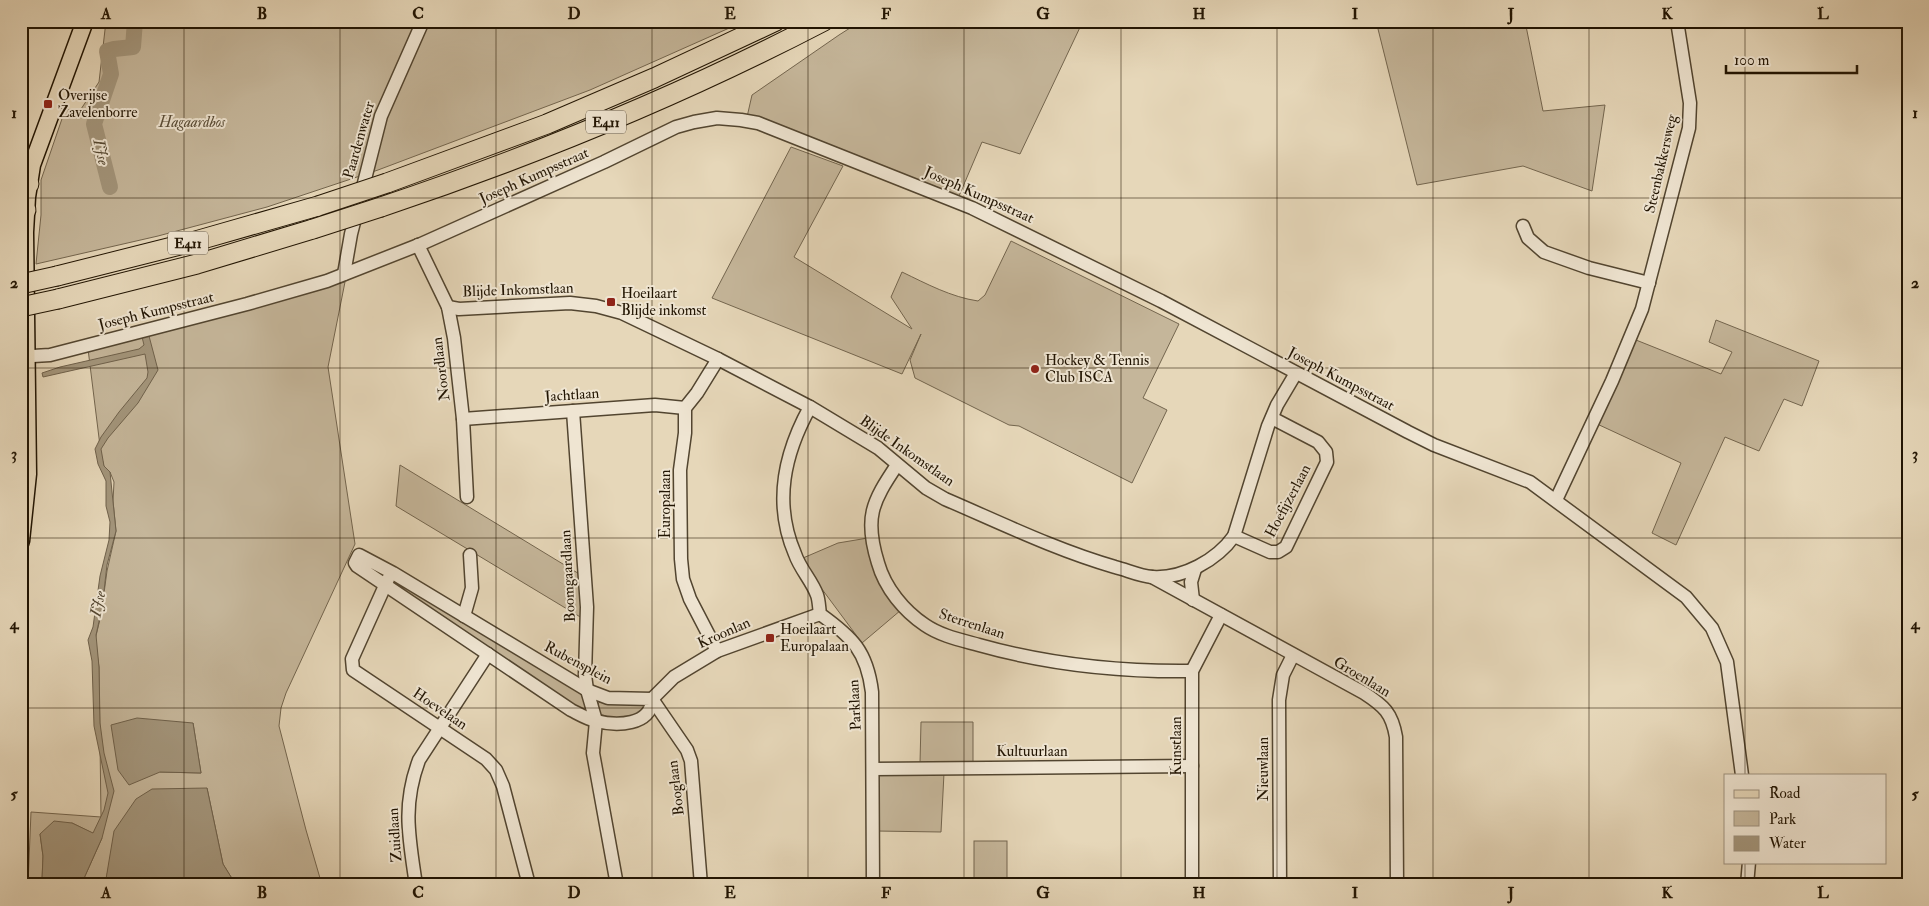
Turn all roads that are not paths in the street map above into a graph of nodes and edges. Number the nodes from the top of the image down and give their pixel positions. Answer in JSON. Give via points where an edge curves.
{"nodes":[{"id":1,"x":85,"y":21,"type":"edge"},
{"id":2,"x":423,"y":21,"type":"edge"},
{"id":3,"x":776,"y":21,"type":"edge"},
{"id":4,"x":824,"y":21,"type":"edge"},
{"id":5,"x":1677,"y":21,"type":"edge"},
{"id":6,"x":25,"y":182,"type":"edge"},
{"id":7,"x":24,"y":208,"type":"edge"},
{"id":8,"x":1523,"y":226,"type":"dead end"},
{"id":9,"x":418,"y":245,"type":"junction"},
{"id":10,"x":344,"y":274,"type":"junction"},
{"id":11,"x":1649,"y":283,"type":"junction"},
{"id":12,"x":21,"y":284,"type":"edge"},
{"id":13,"x":21,"y":307,"type":"edge"},
{"id":14,"x":448,"y":307,"type":"junction"},
{"id":15,"x":24,"y":354,"type":"edge"},
{"id":16,"x":718,"y":359,"type":"junction"},
{"id":17,"x":1296,"y":373,"type":"junction"},
{"id":18,"x":810,"y":407,"type":"junction"},
{"id":19,"x":684,"y":408,"type":"junction"},
{"id":20,"x":574,"y":411,"type":"junction"},
{"id":21,"x":1272,"y":418,"type":"junction"},
{"id":22,"x":463,"y":419,"type":"junction"},
{"id":23,"x":897,"y":465,"type":"junction"},
{"id":24,"x":467,"y":497,"type":"dead end"},
{"id":25,"x":1556,"y":500,"type":"junction"},
{"id":26,"x":1234,"y":536,"type":"junction"},
{"id":27,"x":21,"y":541,"type":"edge"},
{"id":28,"x":470,"y":555,"type":"dead end"},
{"id":29,"x":1195,"y":569,"type":"junction"},
{"id":30,"x":393,"y":573,"type":"junction"},
{"id":31,"x":1152,"y":577,"type":"junction"},
{"id":32,"x":384,"y":585,"type":"junction"},
{"id":33,"x":1193,"y":600,"type":"junction"},
{"id":34,"x":820,"y":614,"type":"junction"},
{"id":35,"x":1221,"y":615,"type":"junction"},
{"id":36,"x":464,"y":616,"type":"junction"},
{"id":37,"x":717,"y":651,"type":"junction"},
{"id":38,"x":488,"y":654,"type":"junction"},
{"id":39,"x":1293,"y":655,"type":"junction"},
{"id":40,"x":1192,"y":671,"type":"junction"},
{"id":41,"x":587,"y":690,"type":"junction"},
{"id":42,"x":652,"y":699,"type":"junction"},
{"id":43,"x":596,"y":721,"type":"junction"},
{"id":44,"x":439,"y":728,"type":"junction"},
{"id":45,"x":1192,"y":766,"type":"junction"},
{"id":46,"x":873,"y":769,"type":"junction"},
{"id":47,"x":1742,"y":774,"type":"edge"},
{"id":48,"x":1749,"y":864,"type":"edge"},
{"id":49,"x":416,"y":885,"type":"edge"},
{"id":50,"x":529,"y":885,"type":"edge"},
{"id":51,"x":617,"y":885,"type":"edge"},
{"id":52,"x":701,"y":885,"type":"edge"},
{"id":53,"x":873,"y":885,"type":"edge"},
{"id":54,"x":912,"y":885,"type":"edge"},
{"id":55,"x":926,"y":885,"type":"edge"},
{"id":56,"x":1192,"y":885,"type":"edge"},
{"id":57,"x":1280,"y":885,"type":"edge"},
{"id":58,"x":1397,"y":885,"type":"edge"},
{"id":59,"x":1747,"y":885,"type":"edge"}],
"edges":[{"from":1,"to":6,"type":"main road"},
{"from":2,"to":10,"type":"street","name":"Paardenwater","via":[[381,116]]},
{"from":3,"to":12,"type":"highway","number":"E411","bridge":true,"via":[[547,124],[387,183],[192,242]]},
{"from":4,"to":13,"type":"highway","number":"E411","bridge":true,"via":[[664,98],[455,182],[197,264]]},
{"from":5,"to":11,"type":"street","name":"Steenbakkersweg","via":[[1690,122]]},
{"from":6,"to":7,"type":"main road"},
{"from":7,"to":15,"type":"main road"},
{"from":8,"to":11,"type":"street","via":[[1528,238],[1544,252],[1588,268]]},
{"from":9,"to":10,"type":"street","name":"Joseph Kumpsstraat"},
{"from":9,"to":14,"type":"street","name":"Noordlaan"},
{"from":9,"to":17,"type":"street","name":"Joseph Kumpsstraat","via":[[676,128],[717,118],[741,120],[781,131],[972,208],[1161,301]]},
{"from":10,"to":15,"type":"street","name":"Joseph Kumpsstraat","via":[[256,302],[50,355]]},
{"from":11,"to":25,"type":"street","name":"Steenbakkersweg","via":[[1642,309],[1612,381]]},
{"from":14,"to":16,"type":"street","name":"Blijde Inkomstlaan","via":[[469,309],[570,302],[596,306],[622,313]]},
{"from":14,"to":22,"type":"street","name":"Noordlaan"},
{"from":15,"to":27,"type":"main road","via":[[28,474]]},
{"from":16,"to":18,"type":"street","name":"Blijde Inkomstlaan"},
{"from":16,"to":19,"type":"street"},
{"from":17,"to":21,"type":"street","name":"Blijde Inkomstlaan"},
{"from":17,"to":25,"type":"street","name":"Joseph Kumpsstraat","via":[[1425,440],[1530,482]]},
{"from":18,"to":23,"type":"street","name":"Blijde Inkomstlaan","via":[[878,448]]},
{"from":18,"to":34,"type":"street","via":[[791,446],[783,489],[784,512],[795,555],[818,595]]},
{"from":19,"to":20,"type":"street","name":"Jachtlaan","via":[[655,405]]},
{"from":19,"to":37,"type":"street","name":"Europalaan","via":[[680,478],[682,573],[690,599]]},
{"from":20,"to":22,"type":"street","name":"Jachtlaan"},
{"from":20,"to":41,"type":"street","name":"Boomgaardlaan","via":[[587,607]]},
{"from":21,"to":26,"type":"street","name":"Blijde Inkomstlaan"},
{"from":21,"to":26,"type":"street","name":"Hoefijzerlaan","via":[[1318,442],[1326,452],[1327,462],[1286,547],[1270,552]]},
{"from":22,"to":24,"type":"street","name":"Noordlaan"},
{"from":23,"to":31,"type":"street","name":"Blijde Inkomstlaan","via":[[926,488],[954,503],[1082,557]]},
{"from":23,"to":40,"type":"street","name":"Sterrenlaan","via":[[878,493],[873,507],[873,546],[888,588],[926,626],[1018,656],[1110,670]]},
{"from":25,"to":47,"type":"street","name":"Joseph Kumpsstraat","via":[[1686,597],[1712,628],[1727,662]]},
{"from":26,"to":29,"type":"street","name":"Blijde Inkomstlaan"},
{"from":28,"to":36,"type":"street","via":[[472,588]]},
{"from":29,"to":31,"type":"street","name":"Blijde Inkomstlaan"},
{"from":29,"to":33,"type":"street","via":[[1191,582]]},
{"from":30,"to":32,"type":"street","name":"Hoevelaan"},
{"from":30,"to":32,"type":"street","name":"Rubensplein","via":[[362,556],[356,558],[357,566]]},
{"from":30,"to":36,"type":"street","name":"Rubensplein"},
{"from":31,"to":33,"type":"street","name":"Groenlaan"},
{"from":32,"to":38,"type":"street","name":"Rubensplein"},
{"from":32,"to":44,"type":"street","name":"Hoevelaan","via":[[352,659],[353,670]]},
{"from":33,"to":35,"type":"street","name":"Groenlaan"},
{"from":34,"to":37,"type":"street","name":"Kroonlan"},
{"from":34,"to":46,"type":"street","name":"Parklaan","via":[[854,643],[869,670]]},
{"from":35,"to":39,"type":"street","name":"Groenlaan"},
{"from":35,"to":40,"type":"street","name":"Kunstlaan"},
{"from":36,"to":41,"type":"street","name":"Rubensplein"},
{"from":37,"to":42,"type":"street","name":"Kroonlan","via":[[674,677]]},
{"from":38,"to":43,"type":"street","name":"Rubensplein","via":[[571,710]]},
{"from":38,"to":44,"type":"street","name":"Zuidlaan"},
{"from":39,"to":57,"type":"street","name":"Nieuwlaan","via":[[1283,675],[1279,700]]},
{"from":39,"to":58,"type":"street","name":"Groenlaan","via":[[1378,702],[1394,723]]},
{"from":40,"to":45,"type":"street","name":"Kunstlaan"},
{"from":41,"to":42,"type":"street","name":"Rubensplein","via":[[608,698]]},
{"from":41,"to":43,"type":"street","name":"Boomgaardlaan"},
{"from":42,"to":43,"type":"street","name":"Rubensplein","via":[[652,708],[640,719],[623,723]]},
{"from":42,"to":52,"type":"street","name":"Booglaan","via":[[692,761]]},
{"from":43,"to":51,"type":"street","name":"Boomgaardlaan","via":[[593,753]]},
{"from":44,"to":49,"type":"street","name":"Zuidlaan","via":[[419,760],[409,794],[407,810]]},
{"from":44,"to":50,"type":"street","name":"Hoevelaan","via":[[486,759],[496,770]]},
{"from":45,"to":46,"type":"street","name":"Kultuurlaan"},
{"from":45,"to":56,"type":"street","name":"Kunstlaan"},
{"from":46,"to":53,"type":"street","name":"Parklaan"},
{"from":48,"to":59,"type":"street"},
{"from":54,"to":55,"type":"street"}]}
